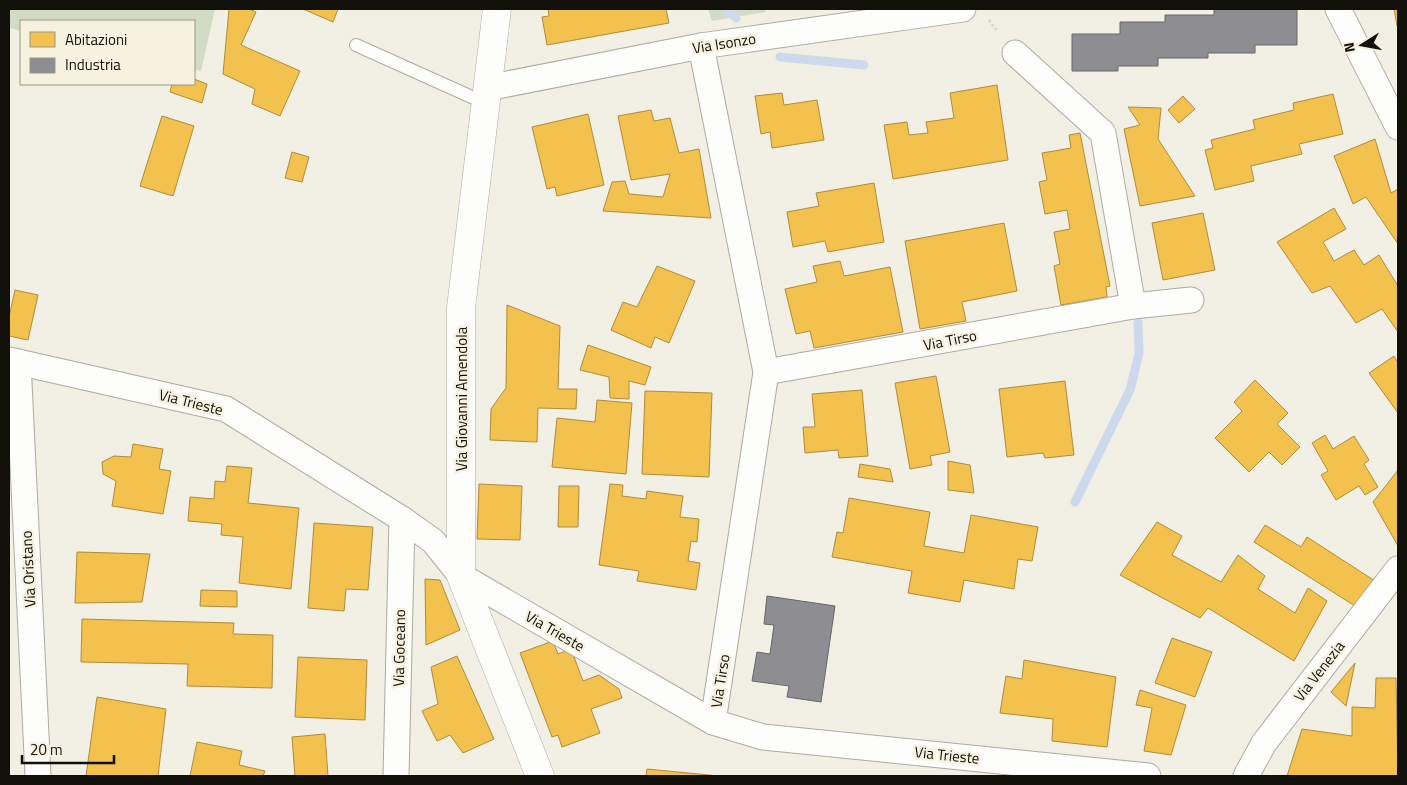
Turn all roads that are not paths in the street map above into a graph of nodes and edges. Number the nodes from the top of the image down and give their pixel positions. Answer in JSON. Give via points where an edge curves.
{"nodes":[{"id":1,"x":497,"y":9,"type":"edge"},
{"id":2,"x":963,"y":9,"type":"edge"},
{"id":3,"x":1338,"y":9,"type":"edge"},
{"id":4,"x":356,"y":45,"type":"dead end"},
{"id":5,"x":701,"y":46,"type":"junction"},
{"id":6,"x":1015,"y":53,"type":"dead end"},
{"id":7,"x":486,"y":96,"type":"junction"},
{"id":8,"x":1398,"y":127,"type":"edge"},
{"id":9,"x":1191,"y":300,"type":"dead end"},
{"id":10,"x":1133,"y":306,"type":"junction"},
{"id":11,"x":13,"y":361,"type":"edge"},
{"id":12,"x":766,"y":372,"type":"junction"},
{"id":13,"x":402,"y":519,"type":"junction"},
{"id":14,"x":1398,"y":570,"type":"edge"},
{"id":15,"x":461,"y":576,"type":"junction"},
{"id":16,"x":713,"y":722,"type":"junction"},
{"id":17,"x":1033,"y":770,"type":"edge"},
{"id":18,"x":38,"y":776,"type":"edge"},
{"id":19,"x":396,"y":776,"type":"edge"},
{"id":20,"x":540,"y":776,"type":"edge"},
{"id":21,"x":1148,"y":776,"type":"edge"},
{"id":22,"x":1246,"y":776,"type":"edge"}],
"edges":[{"from":1,"to":7,"type":"street","name":"Via Giovanni Amendola"},
{"from":2,"to":5,"type":"street","name":"Via Isonzo"},
{"from":3,"to":8,"type":"street"},
{"from":4,"to":7,"type":"lane"},
{"from":5,"to":7,"type":"street","name":"Via Isonzo"},
{"from":5,"to":12,"type":"street","name":"Via Tirso"},
{"from":6,"to":10,"type":"street","via":[[1104,133]]},
{"from":7,"to":15,"type":"street","name":"Via Giovanni Amendola","via":[[461,308]]},
{"from":9,"to":10,"type":"street","name":"Via Tirso"},
{"from":10,"to":12,"type":"street","name":"Via Tirso"},
{"from":11,"to":13,"type":"street","name":"Via Trieste","via":[[226,409]]},
{"from":11,"to":18,"type":"street","name":"Via Oristano"},
{"from":12,"to":16,"type":"street","name":"Via Tirso"},
{"from":13,"to":15,"type":"street","name":"Via Trieste","via":[[433,542]]},
{"from":13,"to":19,"type":"street","name":"Via Goceano"},
{"from":14,"to":22,"type":"street","name":"Via Venezia","via":[[1264,743]]},
{"from":15,"to":16,"type":"street","name":"Via Trieste"},
{"from":15,"to":20,"type":"street","name":"Via Giovanni Amendola"},
{"from":16,"to":17,"type":"street","name":"Via Trieste","via":[[763,737]]},
{"from":17,"to":21,"type":"street","name":"Via Trieste"}]}
